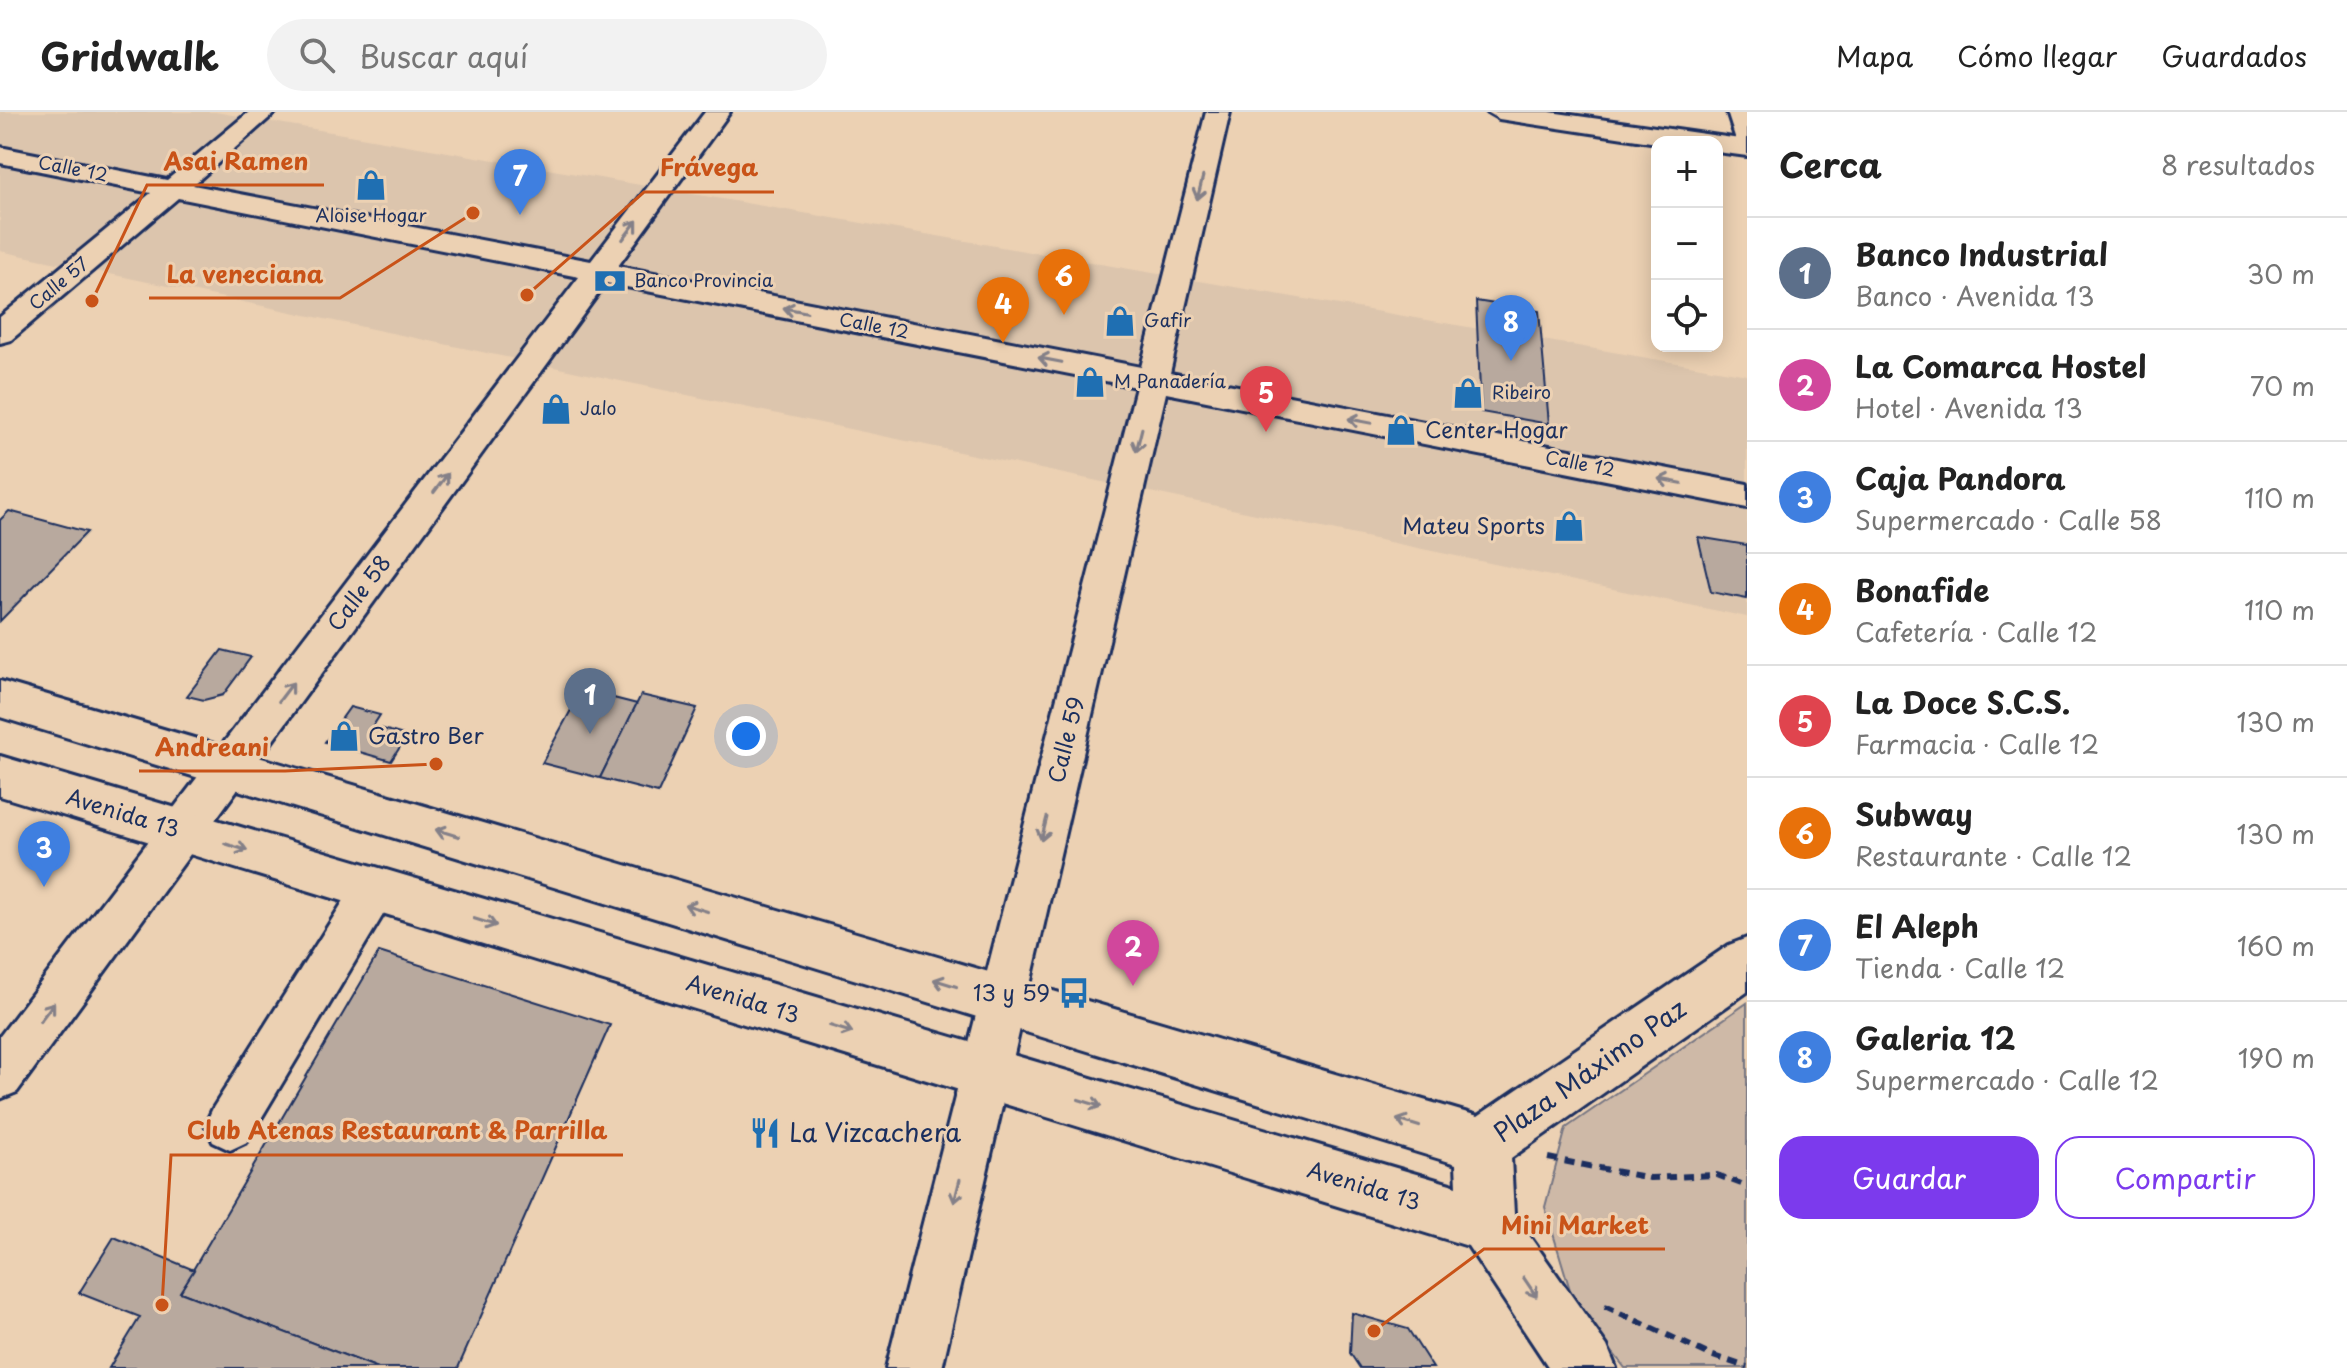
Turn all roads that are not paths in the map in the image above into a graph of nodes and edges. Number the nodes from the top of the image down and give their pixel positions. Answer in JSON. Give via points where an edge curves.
{"nodes":[{"id":1,"x":264,"y":112,"type":"edge"},
{"id":2,"x":718,"y":112,"type":"edge"},
{"id":3,"x":1218,"y":112,"type":"edge"},
{"id":4,"x":1499,"y":112,"type":"edge"},
{"id":5,"x":1740,"y":112,"type":"edge"},
{"id":6,"x":1663,"y":136,"type":"edge"},
{"id":7,"x":1747,"y":137,"type":"edge"},
{"id":8,"x":1723,"y":145,"type":"edge"},
{"id":9,"x":1747,"y":148,"type":"edge"},
{"id":10,"x":0,"y":155,"type":"edge"},
{"id":11,"x":172,"y":189,"type":"junction"},
{"id":12,"x":598,"y":272,"type":"junction"},
{"id":13,"x":0,"y":333,"type":"edge"},
{"id":14,"x":1153,"y":380,"type":"junction"},
{"id":15,"x":1747,"y":496,"type":"edge"},
{"id":16,"x":0,"y":699,"type":"edge"},
{"id":17,"x":229,"y":768,"type":"junction"},
{"id":18,"x":0,"y":776,"type":"edge"},
{"id":19,"x":182,"y":831,"type":"junction"},
{"id":20,"x":375,"y":889,"type":"junction"},
{"id":21,"x":1747,"y":962,"type":"edge"},
{"id":22,"x":1003,"y":1000,"type":"junction"},
{"id":23,"x":986,"y":1072,"type":"junction"},
{"id":24,"x":0,"y":1075,"type":"edge"},
{"id":25,"x":230,"y":1125,"type":"dead end"},
{"id":26,"x":1483,"y":1145,"type":"junction"},
{"id":27,"x":1486,"y":1223,"type":"junction"},
{"id":28,"x":914,"y":1368,"type":"edge"},
{"id":29,"x":1585,"y":1368,"type":"edge"}],
"edges":[{"from":1,"to":11,"type":"street","name":"Calle 57"},
{"from":12,"to":2,"type":"street","name":"Calle 58","one_way":true},
{"from":3,"to":14,"type":"street","name":"Calle 59","one_way":true},
{"from":4,"to":6,"type":"street"},
{"from":5,"to":7,"type":"main road"},
{"from":8,"to":9,"type":"street"},
{"from":10,"to":11,"type":"street","name":"Calle 12"},
{"from":11,"to":12,"type":"street","name":"Calle 12"},
{"from":11,"to":13,"type":"street","name":"Calle 57"},
{"from":14,"to":12,"type":"street","name":"Calle 12","one_way":true},
{"from":17,"to":12,"type":"street","name":"Calle 58","one_way":true},
{"from":15,"to":14,"type":"street","name":"Calle 12","one_way":true},
{"from":14,"to":22,"type":"street","name":"Calle 59","one_way":true},
{"from":16,"to":17,"type":"main road"},
{"from":17,"to":19,"type":"street","name":"Calle 58"},
{"from":22,"to":17,"type":"main road","one_way":true},
{"from":18,"to":19,"type":"main road","name":"Avenida 13"},
{"from":19,"to":20,"type":"main road","name":"Avenida 13","one_way":true},
{"from":24,"to":19,"type":"street","name":"Calle 58","one_way":true},
{"from":20,"to":23,"type":"main road","name":"Avenida 13","one_way":true},
{"from":20,"to":25,"type":"street"},
{"from":21,"to":26,"type":"main road","name":"Plaza Máximo Paz"},
{"from":22,"to":23,"type":"street","name":"Calle 59"},
{"from":26,"to":22,"type":"main road","one_way":true},
{"from":23,"to":27,"type":"main road","name":"Avenida 13","one_way":true},
{"from":23,"to":28,"type":"street","name":"Calle 59","one_way":true},
{"from":26,"to":27,"type":"main road","name":"Plaza Máximo Paz"},
{"from":27,"to":29,"type":"main road","one_way":true}]}
